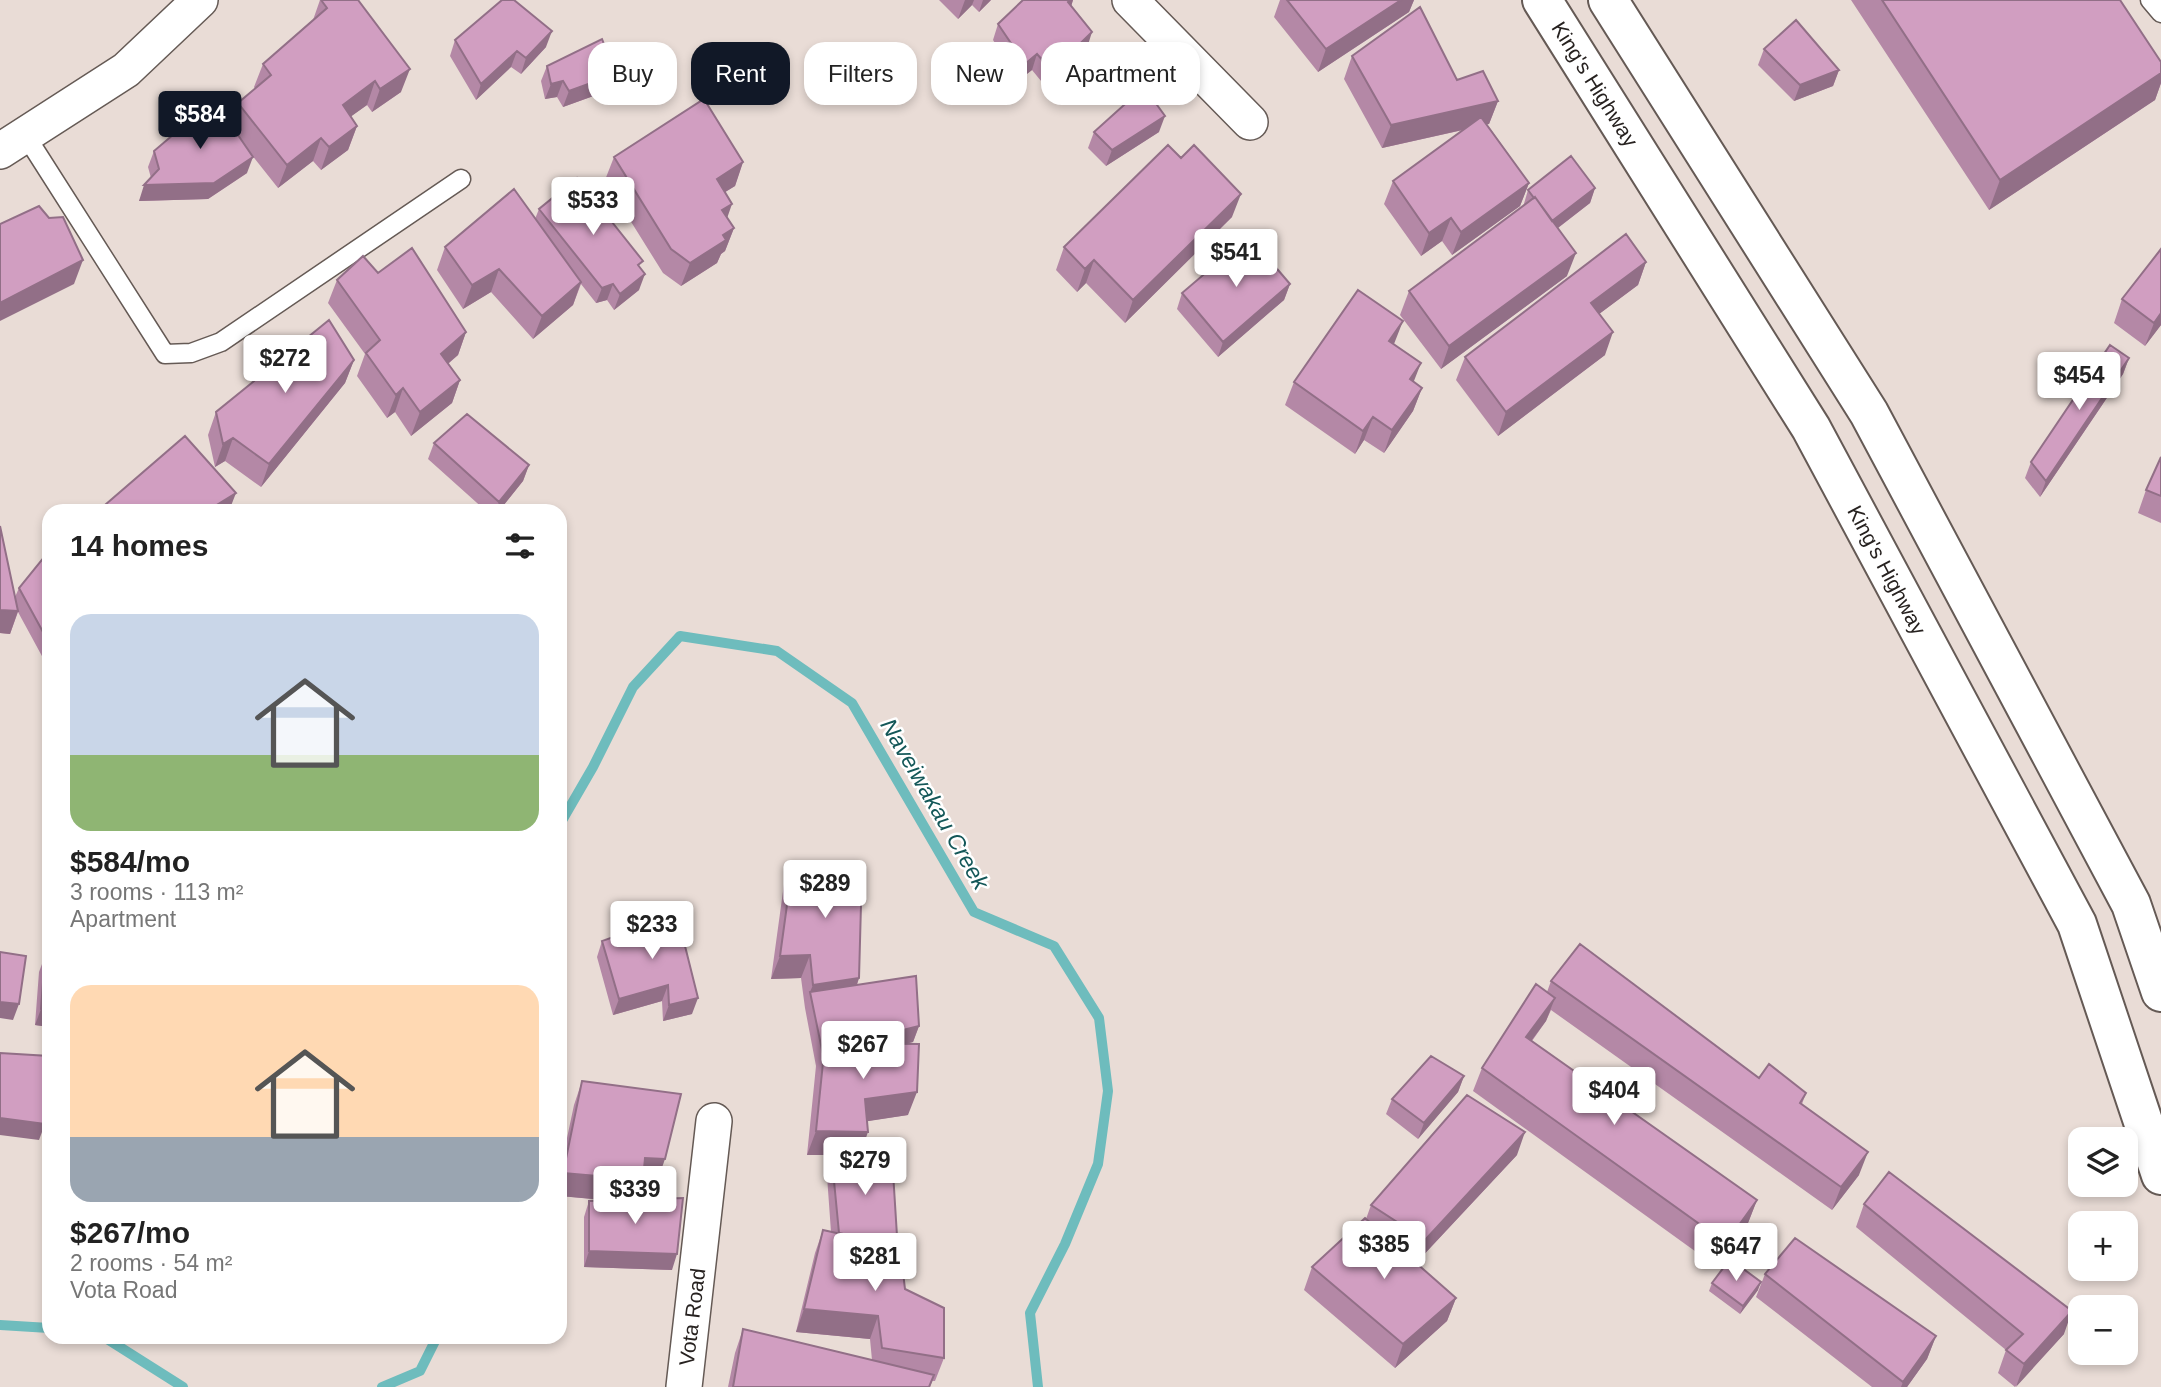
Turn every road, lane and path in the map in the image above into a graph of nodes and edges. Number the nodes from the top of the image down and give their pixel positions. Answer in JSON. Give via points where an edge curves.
{"nodes":[{"id":1,"x":200,"y":0,"type":"edge"},
{"id":2,"x":1130,"y":0,"type":"edge"},
{"id":3,"x":1542,"y":0,"type":"edge"},
{"id":4,"x":1608,"y":0,"type":"edge"},
{"id":5,"x":2150,"y":0,"type":"edge"},
{"id":6,"x":2161,"y":13,"type":"edge"},
{"id":7,"x":1250,"y":122,"type":"dead end"},
{"id":8,"x":13,"y":144,"type":"edge"},
{"id":9,"x":461,"y":179,"type":"dead end"},
{"id":10,"x":2161,"y":992,"type":"edge"},
{"id":11,"x":714,"y":1121,"type":"dead end"},
{"id":12,"x":2161,"y":1175,"type":"edge"},
{"id":13,"x":684,"y":1387,"type":"edge"}],
"edges":[{"from":1,"to":8,"type":"street","via":[[126,70]]},
{"from":2,"to":7,"type":"street"},
{"from":3,"to":12,"type":"highway","name":"King's Highway","via":[[1811,428],[2077,924]]},
{"from":4,"to":10,"type":"highway","via":[[1869,413],[2131,904]]},
{"from":5,"to":6,"type":"lane"},
{"from":8,"to":9,"type":"lane","via":[[165,354],[191,353],[221,342]]},
{"from":11,"to":13,"type":"street","name":"Vota Road"}]}
